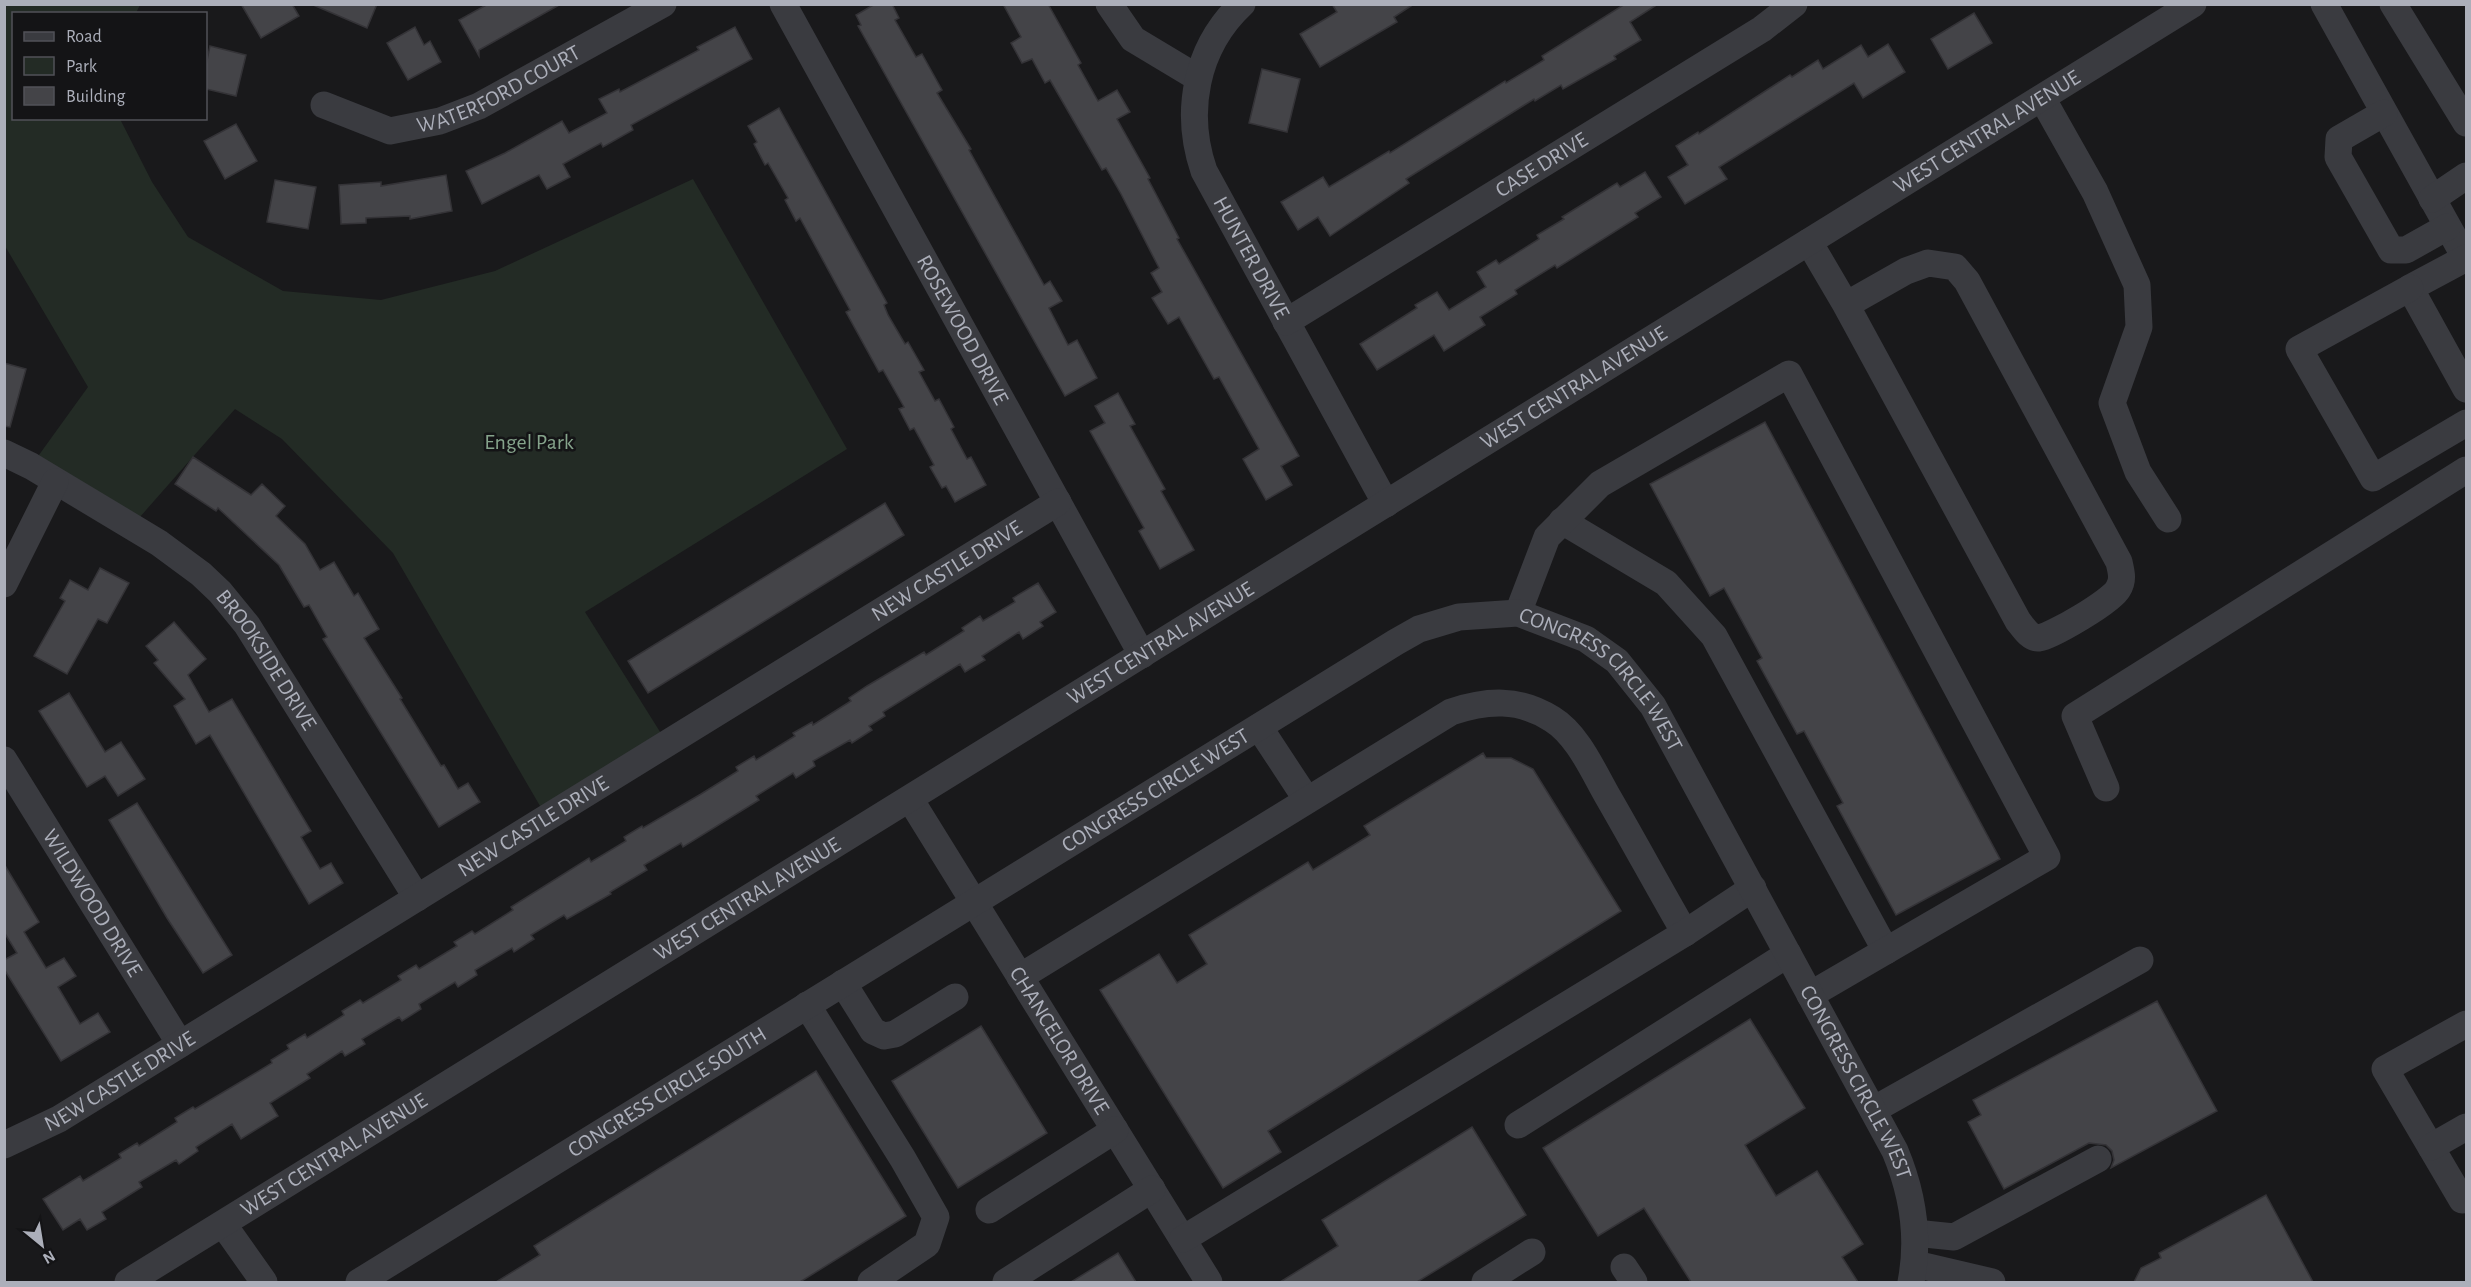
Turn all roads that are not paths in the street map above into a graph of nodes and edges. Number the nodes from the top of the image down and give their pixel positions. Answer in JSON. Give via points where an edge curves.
{"nodes":[{"id":1,"x":663,"y":4,"type":"edge"},
{"id":2,"x":783,"y":4,"type":"edge"},
{"id":3,"x":1109,"y":4,"type":"edge"},
{"id":4,"x":1242,"y":4,"type":"edge"},
{"id":5,"x":1794,"y":4,"type":"edge"},
{"id":6,"x":2193,"y":4,"type":"edge"},
{"id":7,"x":2324,"y":4,"type":"edge"},
{"id":8,"x":2393,"y":4,"type":"edge"},
{"id":9,"x":1198,"y":78,"type":"junction"},
{"id":10,"x":2042,"y":98,"type":"junction"},
{"id":11,"x":324,"y":105,"type":"dead end"},
{"id":12,"x":2384,"y":113,"type":"junction"},
{"id":13,"x":2466,"y":123,"type":"edge"},
{"id":14,"x":2466,"y":176,"type":"edge"},
{"id":15,"x":2432,"y":198,"type":"junction"},
{"id":16,"x":2447,"y":226,"type":"junction"},
{"id":17,"x":1809,"y":242,"type":"junction"},
{"id":18,"x":2466,"y":259,"type":"edge"},
{"id":19,"x":2410,"y":288,"type":"junction"},
{"id":20,"x":1846,"y":305,"type":"junction"},
{"id":21,"x":1286,"y":322,"type":"junction"},
{"id":22,"x":2466,"y":389,"type":"edge"},
{"id":23,"x":2466,"y":423,"type":"edge"},
{"id":24,"x":4,"y":453,"type":"edge"},
{"id":25,"x":2466,"y":470,"type":"edge"},
{"id":26,"x":55,"y":482,"type":"junction"},
{"id":27,"x":1058,"y":502,"type":"junction"},
{"id":28,"x":1386,"y":504,"type":"junction"},
{"id":29,"x":2168,"y":519,"type":"dead end"},
{"id":30,"x":1562,"y":521,"type":"junction"},
{"id":31,"x":4,"y":584,"type":"edge"},
{"id":32,"x":1518,"y":613,"type":"junction"},
{"id":33,"x":1142,"y":655,"type":"junction"},
{"id":34,"x":1259,"y":727,"type":"junction"},
{"id":35,"x":4,"y":760,"type":"edge"},
{"id":36,"x":2106,"y":788,"type":"dead end"},
{"id":37,"x":910,"y":799,"type":"junction"},
{"id":38,"x":1307,"y":800,"type":"junction"},
{"id":39,"x":1753,"y":888,"type":"junction"},
{"id":40,"x":417,"y":898,"type":"junction"},
{"id":41,"x":974,"y":902,"type":"junction"},
{"id":42,"x":1685,"y":933,"type":"junction"},
{"id":43,"x":1886,"y":951,"type":"junction"},
{"id":44,"x":1788,"y":954,"type":"junction"},
{"id":45,"x":2139,"y":960,"type":"dead end"},
{"id":46,"x":1020,"y":977,"type":"junction"},
{"id":47,"x":843,"y":983,"type":"junction"},
{"id":48,"x":1810,"y":995,"type":"junction"},
{"id":49,"x":955,"y":997,"type":"dead end"},
{"id":50,"x":807,"y":1005,"type":"junction"},
{"id":51,"x":2466,"y":1024,"type":"edge"},
{"id":52,"x":180,"y":1044,"type":"junction"},
{"id":53,"x":1873,"y":1110,"type":"junction"},
{"id":54,"x":1518,"y":1125,"type":"dead end"},
{"id":55,"x":2466,"y":1127,"type":"edge"},
{"id":56,"x":1115,"y":1130,"type":"junction"},
{"id":57,"x":4,"y":1145,"type":"edge"},
{"id":58,"x":2431,"y":1147,"type":"junction"},
{"id":59,"x":2098,"y":1159,"type":"dead end"},
{"id":60,"x":1152,"y":1189,"type":"junction"},
{"id":61,"x":2466,"y":1197,"type":"edge"},
{"id":62,"x":989,"y":1210,"type":"dead end"},
{"id":63,"x":223,"y":1224,"type":"junction"},
{"id":64,"x":1916,"y":1233,"type":"junction"},
{"id":65,"x":1183,"y":1239,"type":"junction"},
{"id":66,"x":1532,"y":1252,"type":"dead end"},
{"id":67,"x":1912,"y":1276,"type":"edge"},
{"id":68,"x":128,"y":1282,"type":"edge"},
{"id":69,"x":264,"y":1282,"type":"edge"},
{"id":70,"x":359,"y":1282,"type":"edge"},
{"id":71,"x":871,"y":1282,"type":"edge"},
{"id":72,"x":1006,"y":1282,"type":"edge"},
{"id":73,"x":1209,"y":1282,"type":"edge"},
{"id":74,"x":1485,"y":1282,"type":"edge"},
{"id":75,"x":1992,"y":1282,"type":"edge"}],
"edges":[{"from":1,"to":11,"type":"street","name":"WATERFORD COURT","via":[[479,106],[440,121],[390,131]]},
{"from":2,"to":27,"type":"street","name":"ROSEWOOD DRIVE"},
{"from":3,"to":9,"type":"street","via":[[1133,39]]},
{"from":4,"to":9,"type":"street","name":"HUNTER DRIVE","via":[[1225,21]]},
{"from":5,"to":21,"type":"street","name":"CASE DRIVE","via":[[1762,29]]},
{"from":6,"to":10,"type":"street","name":"WEST CENTRAL AVENUE"},
{"from":7,"to":12,"type":"street"},
{"from":8,"to":13,"type":"street"},
{"from":9,"to":21,"type":"street","name":"HUNTER DRIVE","via":[[1193,122],[1204,171]]},
{"from":10,"to":17,"type":"street","name":"WEST CENTRAL AVENUE"},
{"from":10,"to":29,"type":"street","via":[[2095,192],[2137,285],[2139,327],[2112,403],[2138,472]]},
{"from":12,"to":15,"type":"street"},
{"from":12,"to":16,"type":"street","via":[[2339,139],[2338,157],[2391,250],[2406,250]]},
{"from":14,"to":15,"type":"street"},
{"from":15,"to":16,"type":"street"},
{"from":16,"to":18,"type":"street"},
{"from":17,"to":20,"type":"street"},
{"from":17,"to":28,"type":"street","name":"WEST CENTRAL AVENUE"},
{"from":18,"to":19,"type":"street"},
{"from":19,"to":22,"type":"street"},
{"from":19,"to":23,"type":"street","via":[[2299,349],[2373,478]]},
{"from":20,"to":20,"type":"street","via":[[2018,621],[2031,636],[2039,638],[2110,599],[2122,580],[2119,562],[1967,281],[1955,267],[1928,263],[1906,270]]},
{"from":21,"to":28,"type":"street","name":"HUNTER DRIVE"},
{"from":24,"to":26,"type":"street","name":"BROOKSIDE DRIVE"},
{"from":25,"to":36,"type":"street","via":[[2075,717]]},
{"from":26,"to":31,"type":"street"},
{"from":26,"to":40,"type":"street","name":"BROOKSIDE DRIVE","via":[[159,543],[220,592],[248,625]]},
{"from":27,"to":33,"type":"street","name":"ROSEWOOD DRIVE"},
{"from":27,"to":40,"type":"street","name":"NEW CASTLE DRIVE"},
{"from":28,"to":33,"type":"street","name":"WEST CENTRAL AVENUE"},
{"from":30,"to":32,"type":"street","via":[[1547,537]]},
{"from":30,"to":43,"type":"street","via":[[1666,583],[1714,636]]},
{"from":30,"to":43,"type":"street","via":[[1600,484],[1789,374],[2046,857]]},
{"from":32,"to":34,"type":"street","name":"CONGRESS CIRCLE WEST","via":[[1459,617],[1419,629]]},
{"from":32,"to":39,"type":"street","name":"CONGRESS CIRCLE WEST","via":[[1586,639],[1617,661],[1636,682]]},
{"from":33,"to":37,"type":"street","name":"WEST CENTRAL AVENUE"},
{"from":34,"to":38,"type":"street"},
{"from":34,"to":41,"type":"street","name":"CONGRESS CIRCLE WEST"},
{"from":35,"to":52,"type":"street","name":"WILDWOOD DRIVE"},
{"from":37,"to":41,"type":"street","name":"CHANCELOR DRIVE"},
{"from":37,"to":63,"type":"street","name":"WEST CENTRAL AVENUE"},
{"from":38,"to":42,"type":"street","via":[[1451,712],[1490,702],[1519,704],[1565,729]]},
{"from":38,"to":46,"type":"street"},
{"from":39,"to":42,"type":"street"},
{"from":39,"to":44,"type":"street","name":"CONGRESS CIRCLE WEST"},
{"from":40,"to":52,"type":"street","name":"NEW CASTLE DRIVE"},
{"from":41,"to":46,"type":"street","name":"CHANCELOR DRIVE"},
{"from":41,"to":47,"type":"street","name":"CONGRESS CIRCLE SOUTH"},
{"from":42,"to":65,"type":"street"},
{"from":43,"to":48,"type":"street"},
{"from":44,"to":48,"type":"street","name":"CONGRESS CIRCLE WEST"},
{"from":44,"to":54,"type":"street"},
{"from":45,"to":53,"type":"street"},
{"from":46,"to":56,"type":"street","name":"CHANCELOR DRIVE"},
{"from":47,"to":49,"type":"street","via":[[873,1031],[884,1036],[895,1034]]},
{"from":47,"to":50,"type":"street","name":"CONGRESS CIRCLE SOUTH"},
{"from":48,"to":53,"type":"street","name":"CONGRESS CIRCLE WEST"},
{"from":50,"to":70,"type":"street","name":"CONGRESS CIRCLE SOUTH"},
{"from":50,"to":71,"type":"street","via":[[936,1217],[927,1244]]},
{"from":51,"to":58,"type":"street","via":[[2385,1069]]},
{"from":52,"to":57,"type":"street","name":"NEW CASTLE DRIVE","via":[[59,1119]]},
{"from":53,"to":64,"type":"street","name":"CONGRESS CIRCLE WEST","via":[[1904,1174],[1913,1203]]},
{"from":55,"to":58,"type":"street"},
{"from":56,"to":60,"type":"street","name":"CHANCELOR DRIVE"},
{"from":56,"to":62,"type":"street"},
{"from":58,"to":61,"type":"street","via":[[2462,1200]]},
{"from":59,"to":64,"type":"street","via":[[1954,1238]]},
{"from":60,"to":65,"type":"street","name":"CHANCELOR DRIVE"},
{"from":60,"to":72,"type":"street"},
{"from":63,"to":68,"type":"street","name":"WEST CENTRAL AVENUE"},
{"from":63,"to":69,"type":"street"},
{"from":64,"to":67,"type":"street","name":"CONGRESS CIRCLE WEST"},
{"from":65,"to":73,"type":"street","name":"CHANCELOR DRIVE"},
{"from":66,"to":74,"type":"street"},
{"from":67,"to":75,"type":"street"}]}
